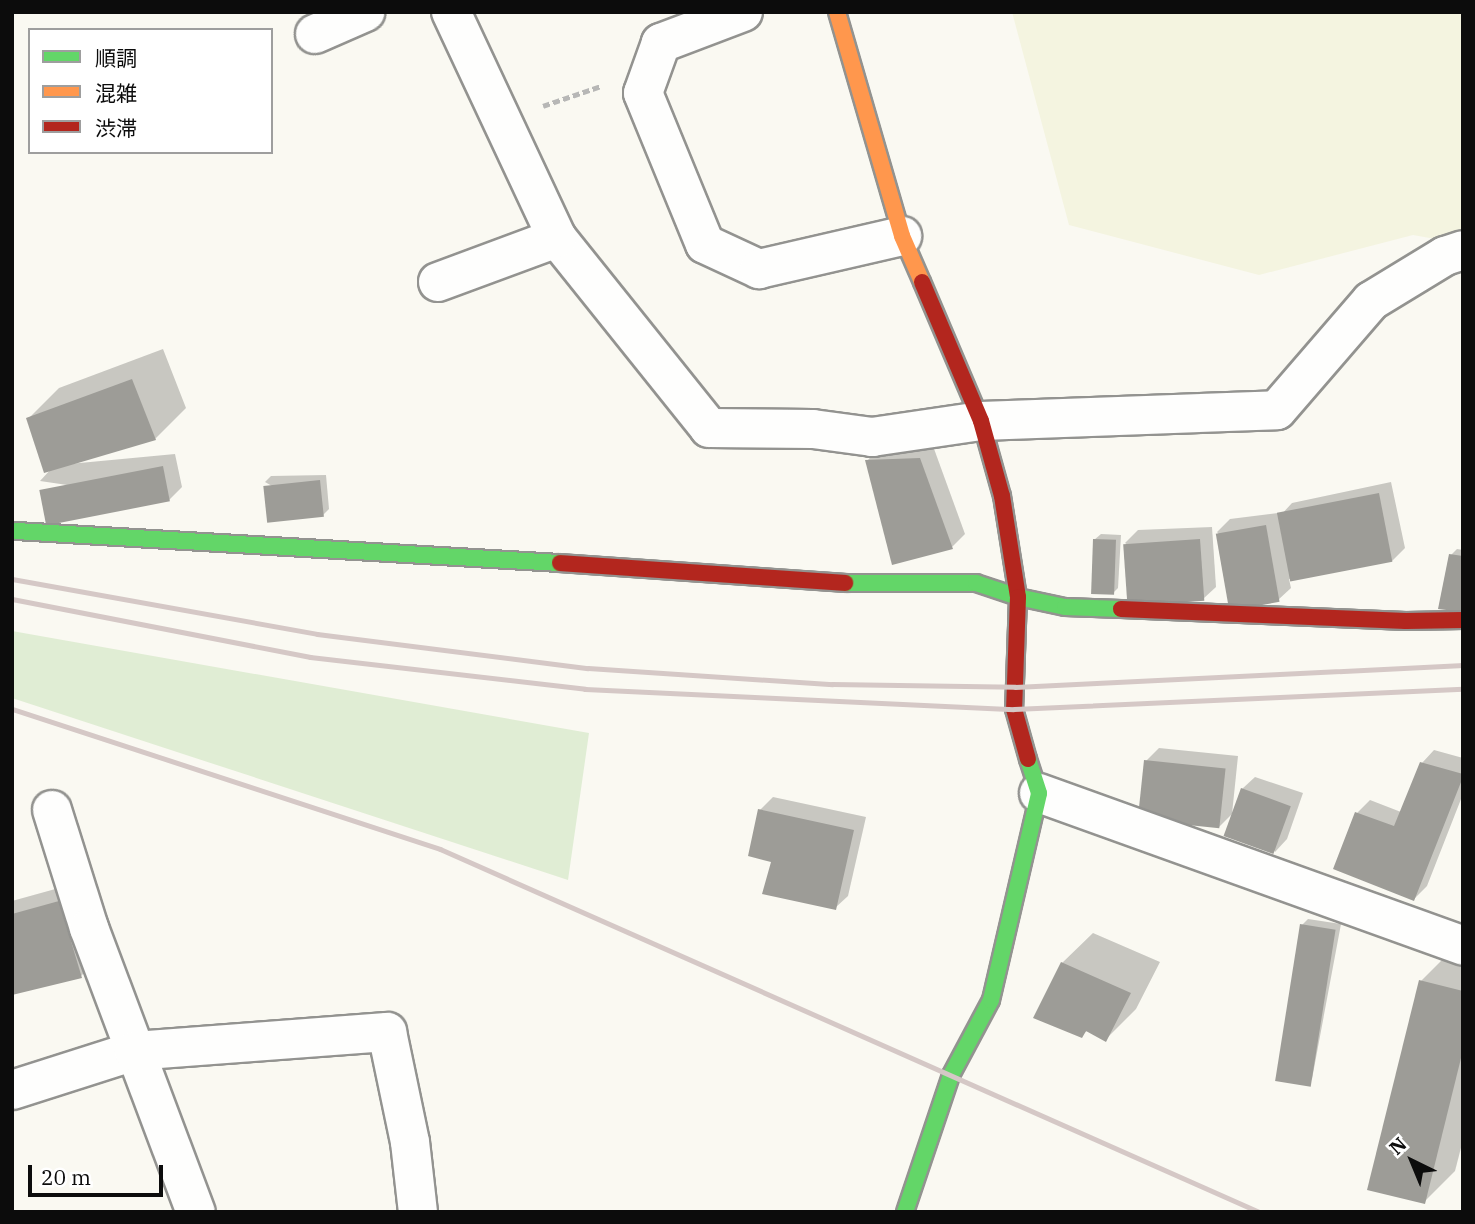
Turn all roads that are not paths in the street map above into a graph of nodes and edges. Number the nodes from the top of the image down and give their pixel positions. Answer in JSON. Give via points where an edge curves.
{"nodes":[{"id":1,"x":365,"y":12,"type":"edge"},
{"id":2,"x":451,"y":12,"type":"edge"},
{"id":3,"x":743,"y":12,"type":"edge"},
{"id":4,"x":837,"y":12,"type":"edge"},
{"id":5,"x":315,"y":34,"type":"dead end"},
{"id":6,"x":902,"y":236,"type":"junction"},
{"id":7,"x":556,"y":237,"type":"junction"},
{"id":8,"x":1463,"y":250,"type":"edge"},
{"id":9,"x":438,"y":282,"type":"dead end"},
{"id":10,"x":981,"y":421,"type":"junction"},
{"id":11,"x":16,"y":531,"type":"dead end"},
{"id":12,"x":1018,"y":597,"type":"junction"},
{"id":13,"x":1463,"y":620,"type":"edge"},
{"id":14,"x":1039,"y":793,"type":"junction"},
{"id":15,"x":52,"y":810,"type":"dead end"},
{"id":16,"x":1463,"y":946,"type":"edge"},
{"id":17,"x":134,"y":1051,"type":"junction"},
{"id":18,"x":12,"y":1090,"type":"edge"},
{"id":19,"x":196,"y":1212,"type":"edge"},
{"id":20,"x":418,"y":1212,"type":"edge"},
{"id":21,"x":905,"y":1212,"type":"edge"}],
"edges":[{"from":1,"to":5,"type":"street"},
{"from":2,"to":7,"type":"street"},
{"from":3,"to":6,"type":"street","via":[[660,43],[643,93],[705,244],[759,269]]},
{"from":4,"to":6,"type":"street"},
{"from":6,"to":10,"type":"street"},
{"from":7,"to":9,"type":"street"},
{"from":7,"to":10,"type":"street","via":[[709,428],[813,429],[872,437]]},
{"from":8,"to":10,"type":"street","via":[[1371,301],[1277,410]]},
{"from":10,"to":12,"type":"street","via":[[1002,496]]},
{"from":11,"to":12,"type":"street","via":[[439,554],[813,583],[976,583]]},
{"from":12,"to":13,"type":"street","via":[[1065,607]]},
{"from":12,"to":14,"type":"street","via":[[1014,709]]},
{"from":14,"to":16,"type":"street"},
{"from":14,"to":21,"type":"street","via":[[991,1000],[951,1074]]},
{"from":15,"to":17,"type":"street"},
{"from":17,"to":18,"type":"street"},
{"from":17,"to":19,"type":"street"},
{"from":17,"to":20,"type":"street","via":[[387,1032],[410,1142]]}]}
